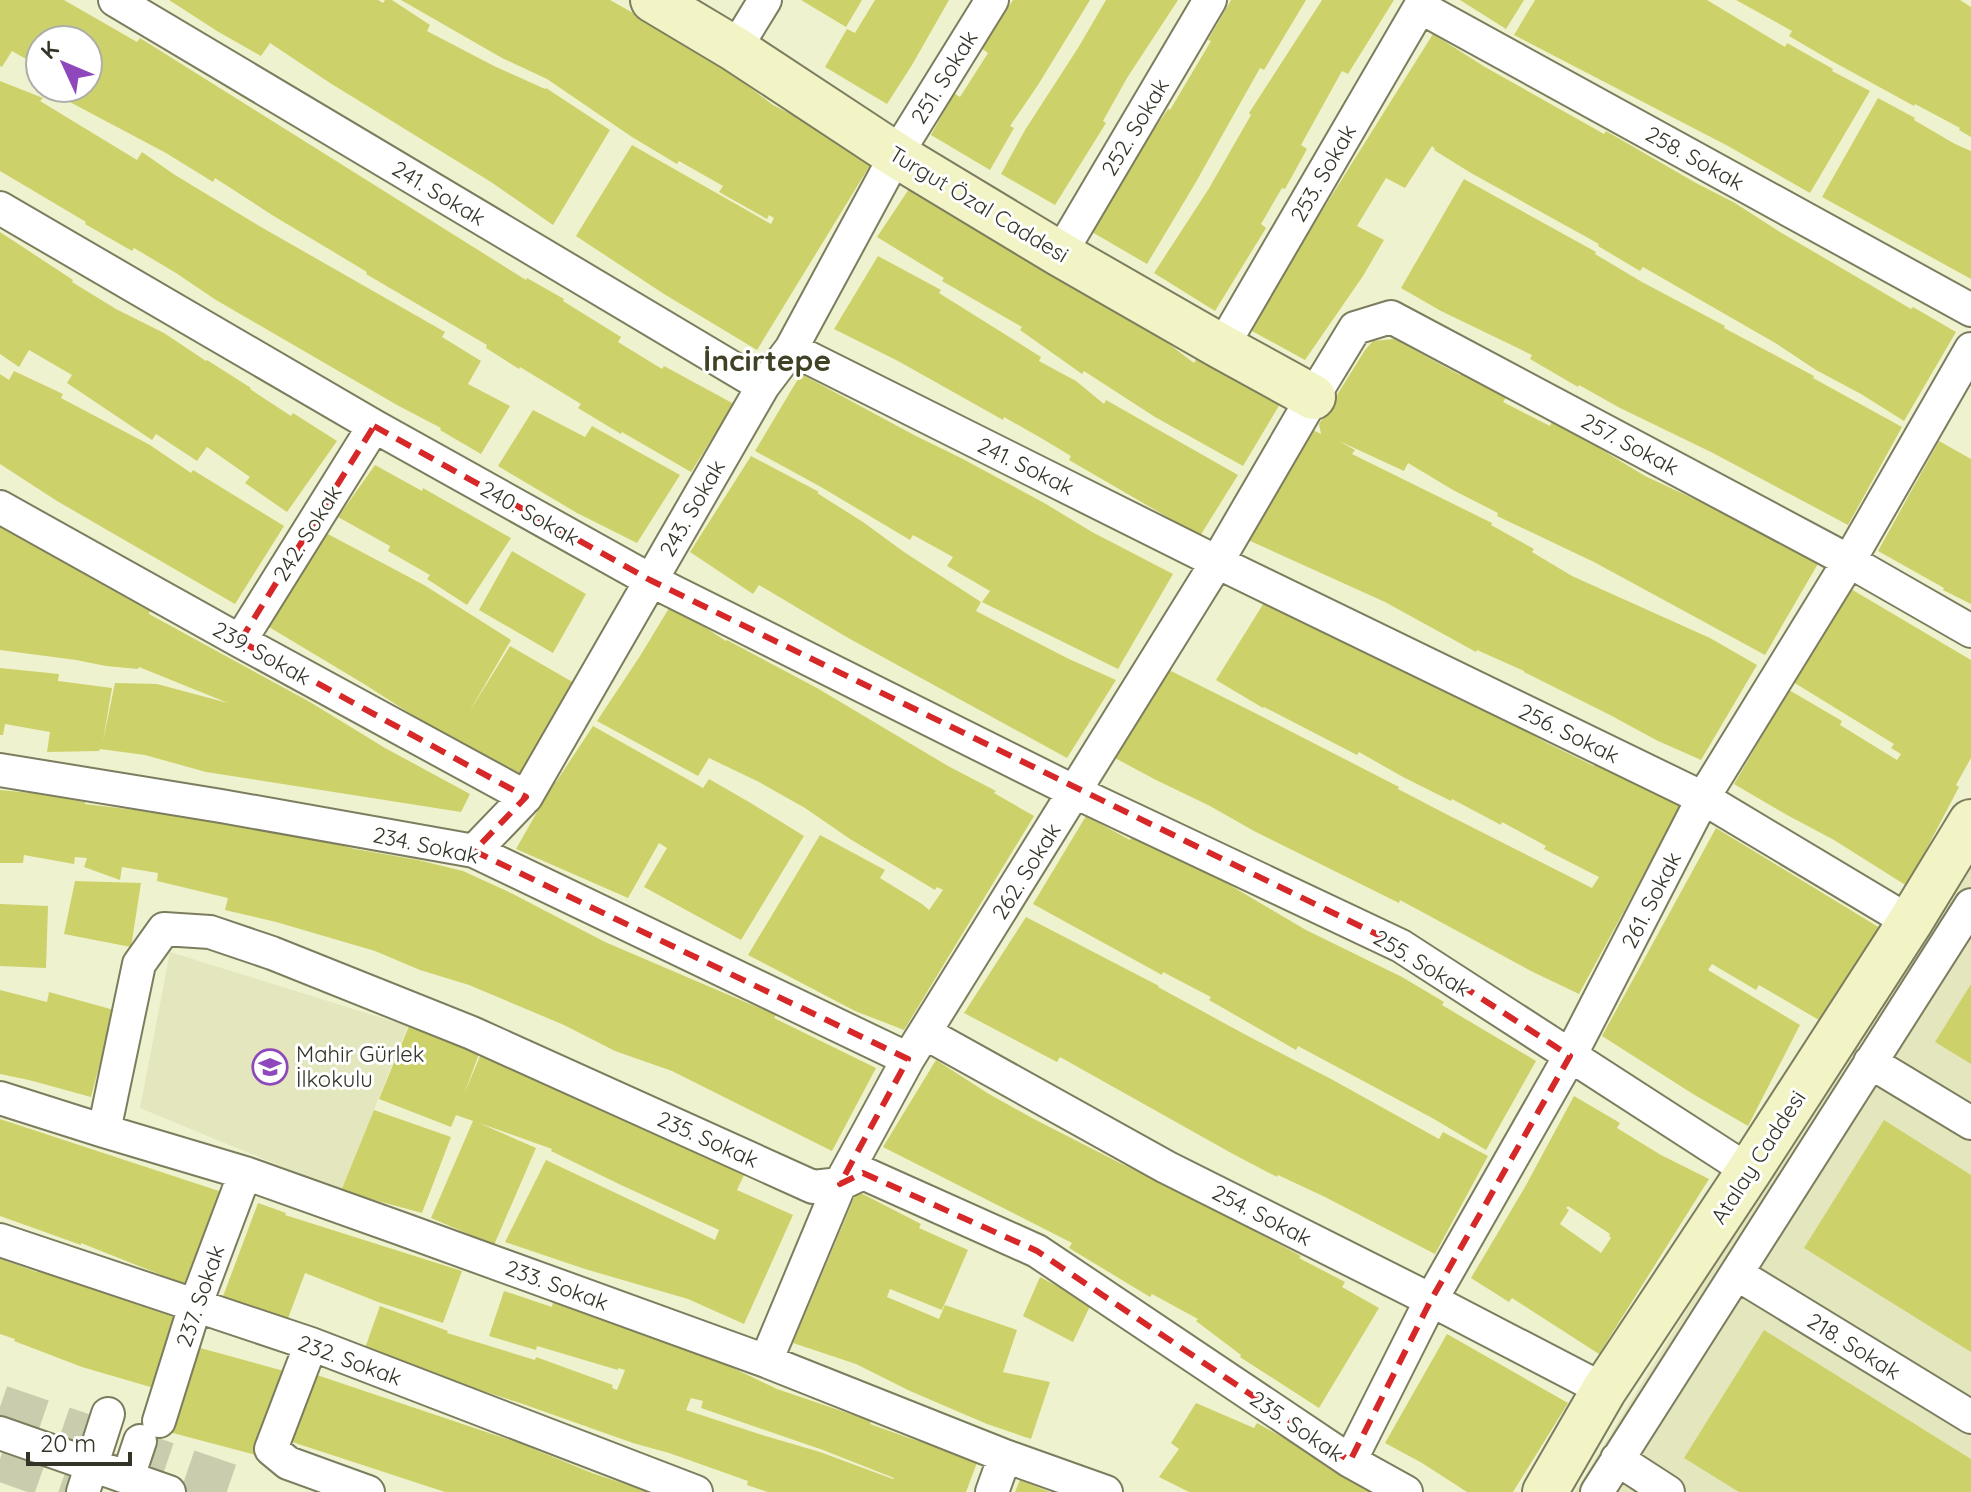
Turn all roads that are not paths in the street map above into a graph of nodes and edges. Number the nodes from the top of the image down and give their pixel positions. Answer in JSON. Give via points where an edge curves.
{"nodes":[{"id":1,"x":115,"y":0,"type":"edge"},
{"id":2,"x":653,"y":0,"type":"edge"},
{"id":3,"x":765,"y":0,"type":"edge"},
{"id":4,"x":992,"y":0,"type":"edge"},
{"id":5,"x":1210,"y":0,"type":"edge"},
{"id":6,"x":1422,"y":3,"type":"edge"},
{"id":7,"x":735,"y":49,"type":"junction"},
{"id":8,"x":896,"y":155,"type":"junction"},
{"id":9,"x":0,"y":208,"type":"edge"},
{"id":10,"x":1060,"y":254,"type":"junction"},
{"id":11,"x":1971,"y":310,"type":"edge"},
{"id":12,"x":1222,"y":347,"type":"junction"},
{"id":13,"x":791,"y":349,"type":"junction"},
{"id":14,"x":1971,"y":349,"type":"edge"},
{"id":15,"x":763,"y":386,"type":"junction"},
{"id":16,"x":1313,"y":397,"type":"junction"},
{"id":17,"x":374,"y":426,"type":"junction"},
{"id":18,"x":0,"y":507,"type":"edge"},
{"id":19,"x":1849,"y":561,"type":"junction"},
{"id":20,"x":1217,"y":562,"type":"junction"},
{"id":21,"x":650,"y":580,"type":"junction"},
{"id":22,"x":1971,"y":631,"type":"edge"},
{"id":23,"x":240,"y":641,"type":"junction"},
{"id":24,"x":0,"y":770,"type":"edge"},
{"id":25,"x":1075,"y":792,"type":"junction"},
{"id":26,"x":526,"y":797,"type":"junction"},
{"id":27,"x":1703,"y":798,"type":"junction"},
{"id":28,"x":1971,"y":822,"type":"edge"},
{"id":29,"x":474,"y":851,"type":"junction"},
{"id":30,"x":1971,"y":905,"type":"edge"},
{"id":31,"x":1910,"y":922,"type":"junction"},
{"id":32,"x":916,"y":1046,"type":"junction"},
{"id":33,"x":1570,"y":1056,"type":"junction"},
{"id":34,"x":1870,"y":1062,"type":"junction"},
{"id":35,"x":0,"y":1098,"type":"edge"},
{"id":36,"x":1971,"y":1123,"type":"edge"},
{"id":37,"x":104,"y":1131,"type":"junction"},
{"id":38,"x":1749,"y":1171,"type":"junction"},
{"id":39,"x":245,"y":1173,"type":"junction"},
{"id":40,"x":840,"y":1184,"type":"junction"},
{"id":41,"x":0,"y":1240,"type":"edge"},
{"id":42,"x":1737,"y":1274,"type":"junction"},
{"id":43,"x":1431,"y":1300,"type":"junction"},
{"id":44,"x":195,"y":1306,"type":"junction"},
{"id":45,"x":311,"y":1344,"type":"junction"},
{"id":46,"x":766,"y":1361,"type":"junction"},
{"id":47,"x":1604,"y":1390,"type":"junction"},
{"id":48,"x":108,"y":1414,"type":"dead end"},
{"id":49,"x":1971,"y":1417,"type":"edge"},
{"id":50,"x":0,"y":1433,"type":"edge"},
{"id":51,"x":271,"y":1449,"type":"junction"},
{"id":52,"x":1005,"y":1456,"type":"junction"},
{"id":53,"x":1617,"y":1459,"type":"junction"},
{"id":54,"x":1350,"y":1461,"type":"junction"},
{"id":55,"x":128,"y":1477,"type":"junction"},
{"id":56,"x":87,"y":1478,"type":"edge"},
{"id":57,"x":169,"y":1492,"type":"edge"},
{"id":58,"x":328,"y":1492,"type":"edge"},
{"id":59,"x":368,"y":1492,"type":"edge"},
{"id":60,"x":696,"y":1492,"type":"edge"},
{"id":61,"x":992,"y":1492,"type":"edge"},
{"id":62,"x":1106,"y":1492,"type":"edge"},
{"id":63,"x":1406,"y":1492,"type":"edge"},
{"id":64,"x":1545,"y":1492,"type":"edge"},
{"id":65,"x":1597,"y":1492,"type":"edge"},
{"id":66,"x":1668,"y":1492,"type":"edge"}],
"edges":[{"from":1,"to":15,"type":"street","name":"241. Sokak"},
{"from":2,"to":7,"type":"street","name":"Turgut Özal Caddesi"},
{"from":3,"to":7,"type":"street"},
{"from":4,"to":8,"type":"street","name":"251. Sokak"},
{"from":5,"to":10,"type":"street","name":"252. Sokak"},
{"from":6,"to":11,"type":"street","name":"258. Sokak"},
{"from":6,"to":12,"type":"street","name":"253. Sokak"},
{"from":7,"to":8,"type":"street","name":"Turgut Özal Caddesi"},
{"from":8,"to":10,"type":"street","name":"Turgut Özal Caddesi"},
{"from":8,"to":13,"type":"street","name":"243. Sokak"},
{"from":9,"to":17,"type":"street","name":"240. Sokak"},
{"from":10,"to":12,"type":"street","name":"Turgut Özal Caddesi"},
{"from":12,"to":16,"type":"street","name":"Turgut Özal Caddesi"},
{"from":13,"to":15,"type":"street","name":"243. Sokak"},
{"from":13,"to":20,"type":"street","name":"241. Sokak"},
{"from":14,"to":19,"type":"street","name":"261. Sokak"},
{"from":15,"to":21,"type":"street","name":"243. Sokak"},
{"from":16,"to":19,"type":"street","name":"257. Sokak","via":[[1355,328],[1391,317]]},
{"from":16,"to":20,"type":"street","name":"262. Sokak"},
{"from":17,"to":21,"type":"street","name":"240. Sokak"},
{"from":17,"to":23,"type":"street","name":"242. Sokak"},
{"from":18,"to":23,"type":"street","name":"239. Sokak"},
{"from":19,"to":22,"type":"street","name":"257. Sokak"},
{"from":19,"to":27,"type":"street","name":"261. Sokak"},
{"from":20,"to":25,"type":"street","name":"262. Sokak"},
{"from":20,"to":27,"type":"street","name":"256. Sokak"},
{"from":21,"to":25,"type":"street","name":"240. Sokak"},
{"from":21,"to":26,"type":"street","name":"243. Sokak"},
{"from":23,"to":26,"type":"street","name":"239. Sokak"},
{"from":24,"to":29,"type":"street","name":"234. Sokak"},
{"from":25,"to":32,"type":"street","name":"262. Sokak"},
{"from":25,"to":33,"type":"street","name":"255. Sokak","via":[[1401,946]]},
{"from":26,"to":29,"type":"street","name":"243. Sokak"},
{"from":27,"to":31,"type":"street","name":"256. Sokak"},
{"from":27,"to":33,"type":"street","name":"261. Sokak"},
{"from":28,"to":31,"type":"street","name":"Atalay Caddesi"},
{"from":29,"to":32,"type":"street","name":"234. Sokak"},
{"from":30,"to":34,"type":"street"},
{"from":31,"to":38,"type":"street","name":"Atalay Caddesi"},
{"from":32,"to":40,"type":"street","name":"262. Sokak"},
{"from":32,"to":43,"type":"street","name":"254. Sokak"},
{"from":33,"to":38,"type":"street","name":"255. Sokak"},
{"from":33,"to":43,"type":"street","name":"261. Sokak"},
{"from":34,"to":36,"type":"street"},
{"from":34,"to":42,"type":"street"},
{"from":35,"to":37,"type":"street","name":"233. Sokak"},
{"from":37,"to":39,"type":"street","name":"233. Sokak"},
{"from":37,"to":40,"type":"street","name":"235. Sokak","via":[[139,964],[164,929],[210,932],[472,1033],[813,1187]]},
{"from":38,"to":47,"type":"street","name":"Atalay Caddesi"},
{"from":39,"to":44,"type":"street","name":"237. Sokak"},
{"from":39,"to":46,"type":"street","name":"233. Sokak"},
{"from":40,"to":46,"type":"street","name":"262. Sokak"},
{"from":40,"to":54,"type":"street","name":"235. Sokak","via":[[863,1173],[1037,1251]]},
{"from":41,"to":44,"type":"street","name":"232. Sokak"},
{"from":42,"to":49,"type":"street","name":"218. Sokak"},
{"from":42,"to":53,"type":"street"},
{"from":43,"to":47,"type":"street","name":"254. Sokak"},
{"from":43,"to":54,"type":"street","name":"261. Sokak"},
{"from":44,"to":45,"type":"street","name":"232. Sokak"},
{"from":44,"to":55,"type":"street","name":"237. Sokak"},
{"from":45,"to":51,"type":"street"},
{"from":45,"to":60,"type":"street","name":"232. Sokak"},
{"from":46,"to":52,"type":"street","name":"233. Sokak"},
{"from":47,"to":64,"type":"street","name":"Atalay Caddesi"},
{"from":48,"to":56,"type":"street"},
{"from":50,"to":56,"type":"street"},
{"from":51,"to":58,"type":"street","via":[[274,1470]]},
{"from":51,"to":59,"type":"street","via":[[288,1463]]},
{"from":52,"to":61,"type":"street"},
{"from":52,"to":62,"type":"street","name":"233. Sokak"},
{"from":53,"to":65,"type":"street"},
{"from":53,"to":66,"type":"street"},
{"from":54,"to":63,"type":"street","name":"235. Sokak"},
{"from":55,"to":56,"type":"street"},
{"from":55,"to":57,"type":"street"}]}
